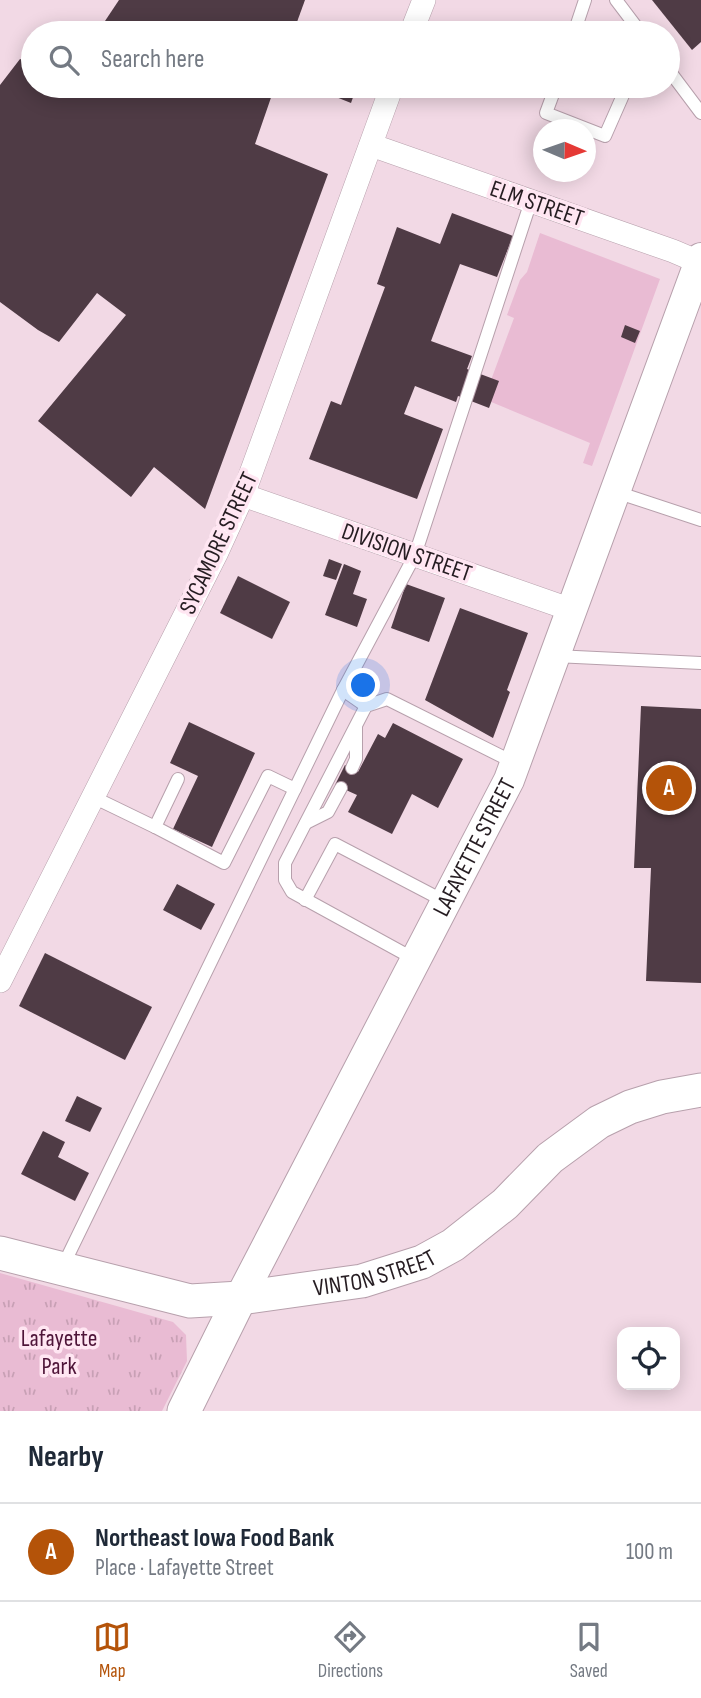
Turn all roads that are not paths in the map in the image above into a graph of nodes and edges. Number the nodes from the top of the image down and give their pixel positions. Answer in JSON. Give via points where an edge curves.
{"nodes":[{"id":1,"x":424,"y":0,"type":"edge"},
{"id":2,"x":585,"y":0,"type":"edge"},
{"id":3,"x":616,"y":0,"type":"edge"},
{"id":4,"x":416,"y":21,"type":"edge"},
{"id":5,"x":578,"y":21,"type":"edge"},
{"id":6,"x":632,"y":21,"type":"edge"},
{"id":7,"x":680,"y":85,"type":"edge"},
{"id":8,"x":388,"y":98,"type":"edge"},
{"id":9,"x":552,"y":98,"type":"edge"},
{"id":10,"x":622,"y":98,"type":"edge"},
{"id":11,"x":701,"y":113,"type":"edge"},
{"id":12,"x":371,"y":145,"type":"junction"},
{"id":13,"x":531,"y":201,"type":"junction"},
{"id":14,"x":700,"y":261,"type":"edge"},
{"id":15,"x":616,"y":492,"type":"junction"},
{"id":16,"x":243,"y":495,"type":"junction"},
{"id":17,"x":701,"y":520,"type":"edge"},
{"id":18,"x":415,"y":555,"type":"junction"},
{"id":19,"x":572,"y":610,"type":"junction"},
{"id":20,"x":555,"y":656,"type":"junction"},
{"id":21,"x":701,"y":663,"type":"edge"},
{"id":22,"x":343,"y":690,"type":"junction"},
{"id":23,"x":366,"y":706,"type":"junction"},
{"id":24,"x":356,"y":723,"type":"junction"},
{"id":25,"x":515,"y":763,"type":"junction"},
{"id":26,"x":352,"y":768,"type":"dead end"},
{"id":27,"x":178,"y":779,"type":"dead end"},
{"id":28,"x":341,"y":788,"type":"dead end"},
{"id":29,"x":295,"y":789,"type":"junction"},
{"id":30,"x":93,"y":797,"type":"junction"},
{"id":31,"x":306,"y":824,"type":"junction"},
{"id":32,"x":155,"y":827,"type":"junction"},
{"id":33,"x":305,"y":900,"type":"junction"},
{"id":34,"x":446,"y":903,"type":"junction"},
{"id":35,"x":417,"y":960,"type":"junction"},
{"id":36,"x":0,"y":981,"type":"edge"},
{"id":37,"x":701,"y":1090,"type":"edge"},
{"id":38,"x":0,"y":1253,"type":"edge"},
{"id":39,"x":61,"y":1269,"type":"junction"},
{"id":40,"x":240,"y":1298,"type":"junction"},
{"id":41,"x":184,"y":1411,"type":"edge"}],
"edges":[{"from":1,"to":4,"type":"street"},
{"from":2,"to":5,"type":"lane"},
{"from":3,"to":6,"type":"lane"},
{"from":7,"to":11,"type":"lane"},
{"from":8,"to":12,"type":"street","name":"SYCAMORE STREET"},
{"from":9,"to":10,"type":"lane","via":[[546,113],[606,136]]},
{"from":12,"to":13,"type":"street","name":"ELM STREET"},
{"from":12,"to":16,"type":"street","name":"SYCAMORE STREET"},
{"from":13,"to":14,"type":"street","name":"ELM STREET"},
{"from":13,"to":18,"type":"lane"},
{"from":14,"to":15,"type":"street","name":"LAFAYETTE STREET"},
{"from":15,"to":17,"type":"lane"},
{"from":15,"to":19,"type":"street","name":"LAFAYETTE STREET"},
{"from":16,"to":18,"type":"street","name":"DIVISION STREET"},
{"from":16,"to":30,"type":"street","name":"SYCAMORE STREET"},
{"from":18,"to":19,"type":"street","name":"DIVISION STREET"},
{"from":18,"to":22,"type":"lane"},
{"from":19,"to":20,"type":"street","name":"LAFAYETTE STREET"},
{"from":20,"to":21,"type":"lane"},
{"from":20,"to":25,"type":"street","name":"LAFAYETTE STREET"},
{"from":22,"to":23,"type":"lane"},
{"from":22,"to":29,"type":"lane"},
{"from":23,"to":24,"type":"lane"},
{"from":23,"to":25,"type":"lane","via":[[387,699]]},
{"from":24,"to":26,"type":"lane"},
{"from":24,"to":31,"type":"lane"},
{"from":25,"to":34,"type":"street","name":"LAFAYETTE STREET"},
{"from":27,"to":32,"type":"lane"},
{"from":28,"to":31,"type":"lane","via":[[328,812]]},
{"from":29,"to":32,"type":"lane","via":[[268,776],[225,863]]},
{"from":29,"to":39,"type":"lane"},
{"from":30,"to":32,"type":"lane"},
{"from":30,"to":36,"type":"street","name":"SYCAMORE STREET"},
{"from":31,"to":33,"type":"lane","via":[[285,863],[285,880],[292,892]]},
{"from":33,"to":34,"type":"lane","via":[[335,844]]},
{"from":33,"to":35,"type":"lane"},
{"from":34,"to":35,"type":"street","name":"LAFAYETTE STREET"},
{"from":35,"to":40,"type":"street","name":"LAFAYETTE STREET"},
{"from":37,"to":40,"type":"main road","name":"VINTON STREET","via":[[641,1104],[599,1122],[550,1158],[481,1225],[422,1262],[362,1281]]},
{"from":38,"to":39,"type":"main road","name":"VINTON STREET"},
{"from":39,"to":40,"type":"main road","name":"VINTON STREET","via":[[190,1301]]},
{"from":40,"to":41,"type":"main road","name":"LAFAYETTE STREET"}]}
